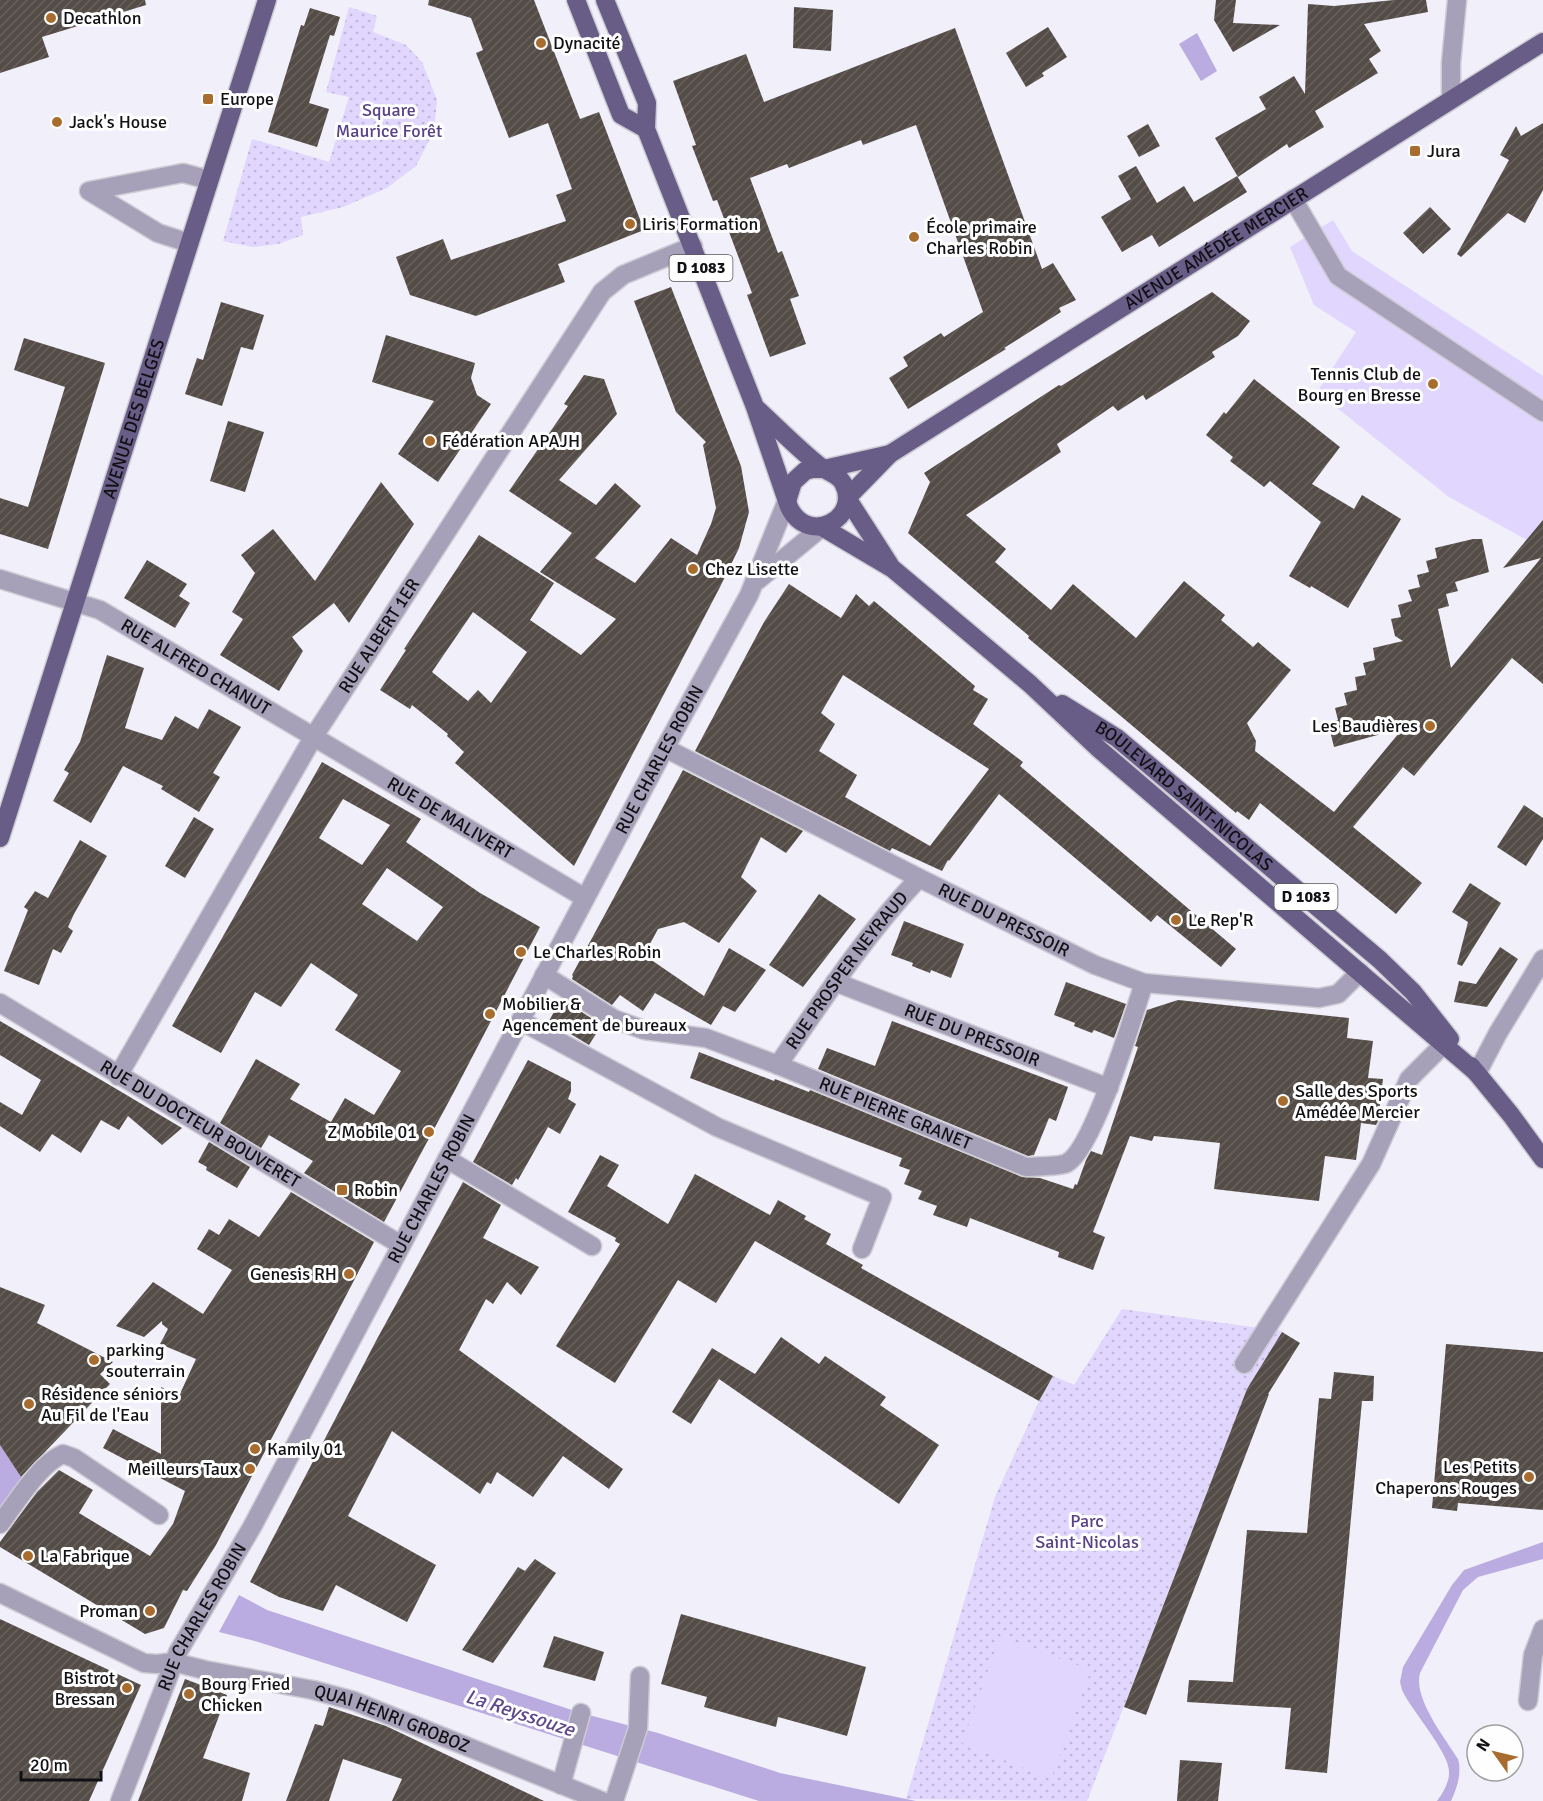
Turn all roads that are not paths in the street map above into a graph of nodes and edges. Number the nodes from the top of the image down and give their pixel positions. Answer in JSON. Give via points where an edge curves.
{"nodes":[{"id":1,"x":267,"y":0,"type":"edge"},
{"id":2,"x":576,"y":0,"type":"edge"},
{"id":3,"x":605,"y":0,"type":"edge"},
{"id":4,"x":1457,"y":0,"type":"edge"},
{"id":5,"x":1543,"y":42,"type":"edge"},
{"id":6,"x":1451,"y":99,"type":"junction"},
{"id":7,"x":646,"y":129,"type":"junction"},
{"id":8,"x":209,"y":180,"type":"junction"},
{"id":9,"x":1293,"y":199,"type":"junction"},
{"id":10,"x":189,"y":243,"type":"junction"},
{"id":11,"x":693,"y":246,"type":"junction"},
{"id":12,"x":755,"y":407,"type":"junction"},
{"id":13,"x":1543,"y":412,"type":"edge"},
{"id":14,"x":890,"y":454,"type":"junction"},
{"id":15,"x":824,"y":469,"type":"junction"},
{"id":16,"x":788,"y":498,"type":"junction"},
{"id":17,"x":847,"y":498,"type":"junction"},
{"id":18,"x":822,"y":527,"type":"junction"},
{"id":19,"x":893,"y":569,"type":"junction"},
{"id":20,"x":0,"y":579,"type":"edge"},
{"id":21,"x":756,"y":581,"type":"junction"},
{"id":22,"x":75,"y":602,"type":"junction"},
{"id":23,"x":1030,"y":684,"type":"junction"},
{"id":24,"x":314,"y":735,"type":"junction"},
{"id":25,"x":665,"y":748,"type":"junction"},
{"id":26,"x":0,"y":838,"type":"edge"},
{"id":27,"x":919,"y":878,"type":"junction"},
{"id":28,"x":585,"y":898,"type":"junction"},
{"id":29,"x":1543,"y":959,"type":"edge"},
{"id":30,"x":1360,"y":972,"type":"junction"},
{"id":31,"x":544,"y":975,"type":"junction"},
{"id":32,"x":836,"y":982,"type":"junction"},
{"id":33,"x":1144,"y":983,"type":"junction"},
{"id":34,"x":0,"y":1003,"type":"edge"},
{"id":35,"x":521,"y":1021,"type":"junction"},
{"id":36,"x":1444,"y":1044,"type":"junction"},
{"id":37,"x":778,"y":1065,"type":"junction"},
{"id":38,"x":1477,"y":1073,"type":"junction"},
{"id":39,"x":118,"y":1076,"type":"junction"},
{"id":40,"x":1109,"y":1088,"type":"junction"},
{"id":41,"x":447,"y":1159,"type":"junction"},
{"id":42,"x":1543,"y":1160,"type":"edge"},
{"id":43,"x":400,"y":1245,"type":"junction"},
{"id":44,"x":592,"y":1246,"type":"dead end"},
{"id":45,"x":862,"y":1249,"type":"dead end"},
{"id":46,"x":1244,"y":1364,"type":"dead end"},
{"id":47,"x":159,"y":1515,"type":"dead end"},
{"id":48,"x":0,"y":1524,"type":"edge"},
{"id":49,"x":0,"y":1593,"type":"edge"},
{"id":50,"x":1543,"y":1629,"type":"edge"},
{"id":51,"x":173,"y":1662,"type":"junction"},
{"id":52,"x":640,"y":1676,"type":"dead end"},
{"id":53,"x":1528,"y":1701,"type":"dead end"},
{"id":54,"x":581,"y":1713,"type":"dead end"},
{"id":55,"x":561,"y":1785,"type":"junction"},
{"id":56,"x":120,"y":1801,"type":"edge"},
{"id":57,"x":602,"y":1801,"type":"edge"},
{"id":58,"x":614,"y":1801,"type":"edge"}],
"edges":[{"from":1,"to":8,"type":"main road","name":"AVENUE DES BELGES"},
{"from":2,"to":7,"type":"main road","via":[[621,115]]},
{"from":3,"to":7,"type":"main road","number":"D 1083","via":[[646,103]]},
{"from":4,"to":6,"type":"street"},
{"from":5,"to":6,"type":"main road","name":"AVENUE AMÉDÉE MERCIER"},
{"from":6,"to":9,"type":"main road","name":"AVENUE AMÉDÉE MERCIER"},
{"from":7,"to":11,"type":"main road","number":"D 1083"},
{"from":8,"to":10,"type":"main road","name":"AVENUE DES BELGES"},
{"from":8,"to":10,"type":"street","via":[[183,173],[89,191],[158,233]]},
{"from":9,"to":13,"type":"street","via":[[1338,276]]},
{"from":9,"to":14,"type":"main road","name":"AVENUE AMÉDÉE MERCIER"},
{"from":10,"to":22,"type":"main road","name":"AVENUE DES BELGES"},
{"from":11,"to":12,"type":"main road","number":"D 1083"},
{"from":11,"to":24,"type":"street","name":"RUE ALBERT 1ER","via":[[623,275],[602,292]]},
{"from":12,"to":15,"type":"main road","number":"D 1083"},
{"from":12,"to":16,"type":"main road","number":"D 1083"},
{"from":14,"to":15,"type":"main road"},
{"from":14,"to":17,"type":"main road"},
{"from":15,"to":16,"type":"main road","via":[[798,475]]},
{"from":15,"to":17,"type":"main road","number":"D 1083","via":[[838,476]]},
{"from":16,"to":18,"type":"main road","number":"D 1083","via":[[798,519]]},
{"from":16,"to":21,"type":"street"},
{"from":17,"to":18,"type":"main road","via":[[843,513]]},
{"from":17,"to":19,"type":"main road","number":"D 1083"},
{"from":18,"to":19,"type":"main road","number":"D 1083"},
{"from":18,"to":21,"type":"street"},
{"from":19,"to":23,"type":"main road","name":"BOULEVARD SAINT-NICOLAS","number":"D 1083"},
{"from":20,"to":22,"type":"street","name":"RUE ALFRED CHANUT"},
{"from":21,"to":25,"type":"street","name":"RUE CHARLES ROBIN"},
{"from":22,"to":24,"type":"street","name":"RUE ALFRED CHANUT","via":[[100,610]]},
{"from":22,"to":26,"type":"main road","name":"AVENUE DES BELGES"},
{"from":23,"to":30,"type":"main road","name":"BOULEVARD SAINT-NICOLAS","number":"D 1083","via":[[1099,749]]},
{"from":23,"to":38,"type":"main road","name":"BOULEVARD SAINT-NICOLAS","number":"D 1083","via":[[1117,738],[1380,960],[1413,992]]},
{"from":24,"to":28,"type":"street","name":"RUE DE MALIVERT"},
{"from":24,"to":39,"type":"street","name":"RUE ALBERT 1ER"},
{"from":25,"to":27,"type":"street","name":"RUE DU PRESSOIR"},
{"from":25,"to":28,"type":"street","name":"RUE CHARLES ROBIN"},
{"from":27,"to":32,"type":"street","name":"RUE PROSPER NEYRAUD"},
{"from":27,"to":33,"type":"street","name":"RUE DU PRESSOIR","via":[[1095,965]]},
{"from":28,"to":31,"type":"street","name":"RUE CHARLES ROBIN"},
{"from":29,"to":38,"type":"street"},
{"from":30,"to":33,"type":"street","name":"RUE DU PRESSOIR","via":[[1338,994],[1319,998]]},
{"from":30,"to":36,"type":"main road","name":"BOULEVARD SAINT-NICOLAS","number":"D 1083"},
{"from":31,"to":35,"type":"street","name":"RUE CHARLES ROBIN"},
{"from":31,"to":37,"type":"street","name":"RUE PIERRE GRANET","via":[[614,1019],[644,1030],[706,1038]]},
{"from":32,"to":37,"type":"street","name":"RUE PROSPER NEYRAUD"},
{"from":32,"to":40,"type":"street","name":"RUE DU PRESSOIR"},
{"from":33,"to":40,"type":"street","name":"RUE PIERRE GRANET"},
{"from":34,"to":39,"type":"street","name":"RUE DU DOCTEUR BOUVERET"},
{"from":35,"to":41,"type":"street","name":"RUE CHARLES ROBIN"},
{"from":35,"to":45,"type":"street","via":[[717,1127],[882,1197]]},
{"from":36,"to":38,"type":"main road","name":"BOULEVARD SAINT-NICOLAS","number":"D 1083"},
{"from":36,"to":46,"type":"street","via":[[1409,1079],[1371,1164]]},
{"from":37,"to":40,"type":"street","name":"RUE PIERRE GRANET","via":[[1026,1167],[1066,1163],[1071,1159],[1089,1132]]},
{"from":38,"to":42,"type":"main road","name":"BOULEVARD SAINT-NICOLAS","number":"D 1083"},
{"from":39,"to":43,"type":"street","name":"RUE DU DOCTEUR BOUVERET"},
{"from":41,"to":43,"type":"street","name":"RUE CHARLES ROBIN"},
{"from":41,"to":44,"type":"street"},
{"from":43,"to":51,"type":"street","name":"RUE CHARLES ROBIN","via":[[252,1527]]},
{"from":47,"to":48,"type":"street","via":[[63,1454],[37,1476]]},
{"from":49,"to":51,"type":"street","name":"QUAI HENRI GROBOZ","via":[[144,1663]]},
{"from":50,"to":53,"type":"street","via":[[1533,1655]]},
{"from":51,"to":55,"type":"street","name":"QUAI HENRI GROBOZ","via":[[354,1701]]},
{"from":51,"to":56,"type":"street","name":"RUE CHARLES ROBIN"},
{"from":52,"to":58,"type":"street","via":[[638,1728]]},
{"from":54,"to":55,"type":"street"},
{"from":55,"to":57,"type":"street","name":"QUAI HENRI GROBOZ"}]}
